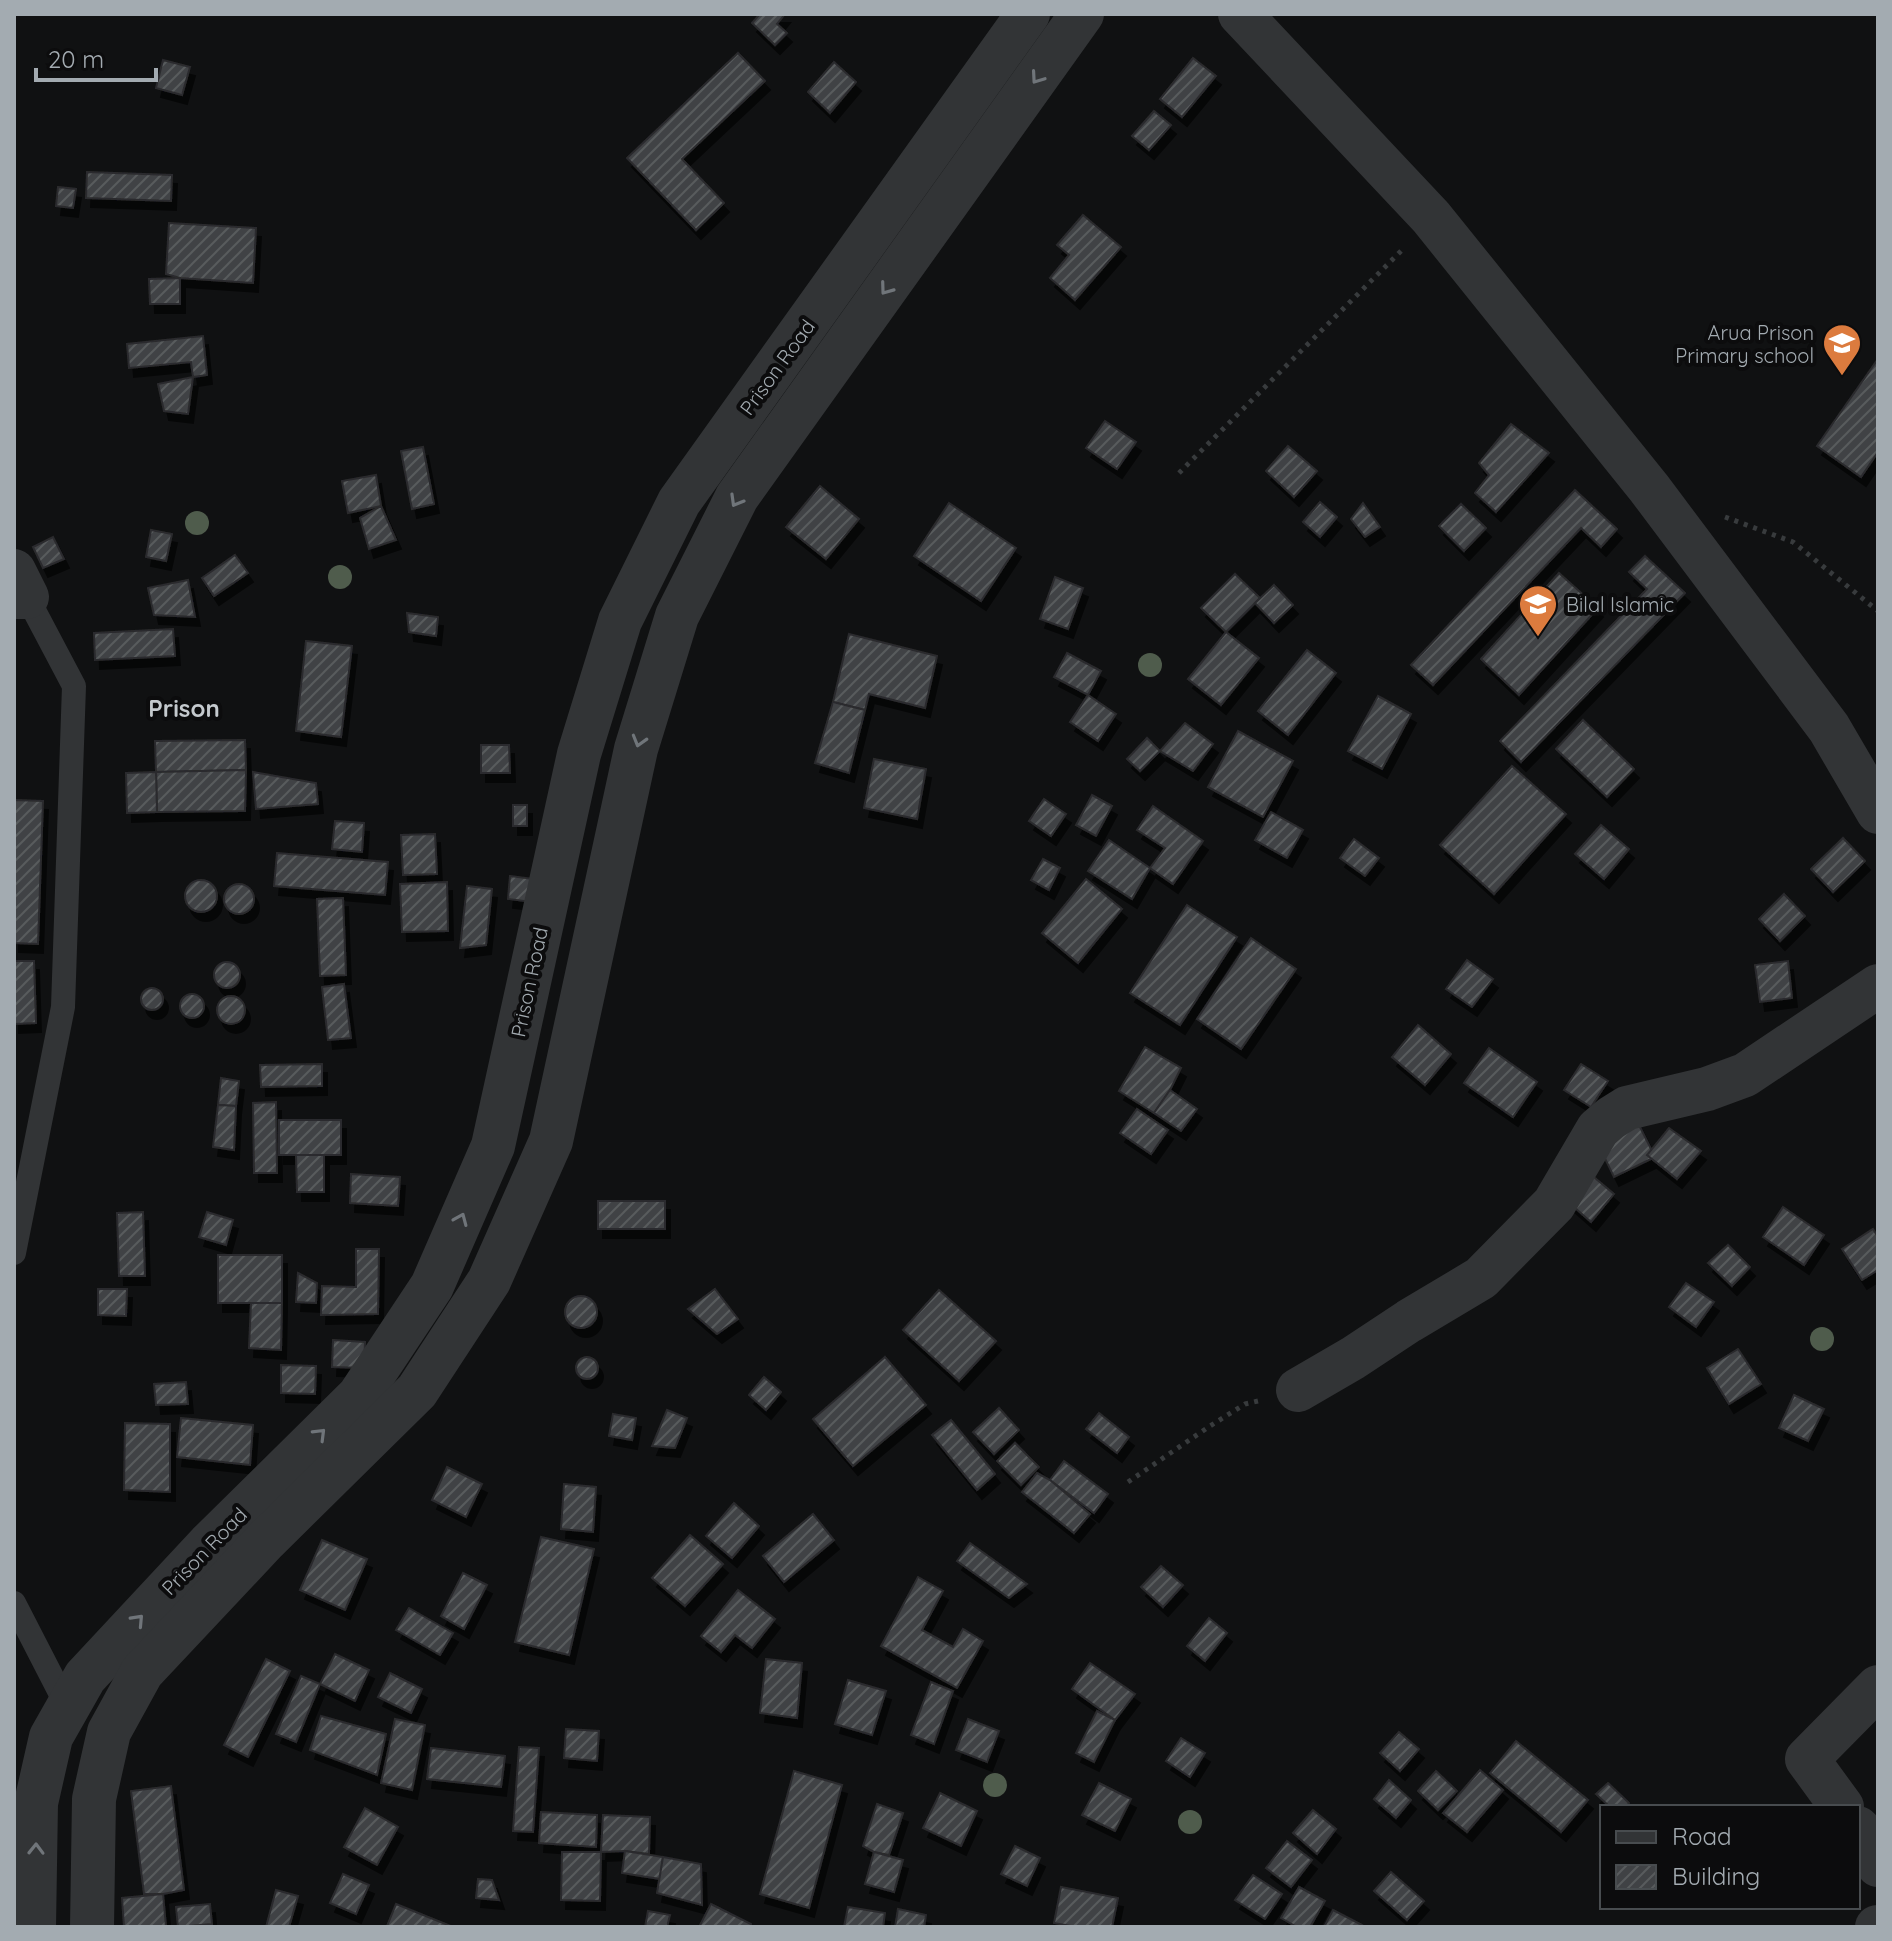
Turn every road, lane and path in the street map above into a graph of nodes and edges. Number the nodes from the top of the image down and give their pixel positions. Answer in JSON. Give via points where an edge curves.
{"nodes":[{"id":1,"x":1028,"y":14,"type":"edge"},
{"id":2,"x":1082,"y":14,"type":"edge"},
{"id":3,"x":1240,"y":14,"type":"edge"},
{"id":4,"x":1431,"y":217,"type":"junction"},
{"id":5,"x":1179,"y":473,"type":"dead end"},
{"id":6,"x":1721,"y":515,"type":"dead end"},
{"id":7,"x":18,"y":588,"type":"edge"},
{"id":8,"x":1878,"y":611,"type":"edge"},
{"id":9,"x":1878,"y":812,"type":"edge"},
{"id":10,"x":1878,"y":986,"type":"edge"},
{"id":11,"x":14,"y":1253,"type":"edge"},
{"id":12,"x":1298,"y":1390,"type":"joint"},
{"id":13,"x":1128,"y":1482,"type":"dead end"},
{"id":14,"x":14,"y":1603,"type":"edge"},
{"id":15,"x":1878,"y":1687,"type":"edge"},
{"id":16,"x":68,"y":1708,"type":"junction"},
{"id":17,"x":1841,"y":1805,"type":"edge"},
{"id":18,"x":1860,"y":1831,"type":"edge"},
{"id":19,"x":1878,"y":1865,"type":"edge"},
{"id":20,"x":34,"y":1927,"type":"edge"},
{"id":21,"x":92,"y":1927,"type":"edge"}],
"edges":[{"from":16,"to":1,"type":"street","name":"Prison Road","one_way":true,"via":[[105,1655],[359,1396],[432,1286],[493,1146],[579,754],[620,621],[679,502]]},
{"from":2,"to":21,"type":"street","name":"Prison Road","one_way":true,"via":[[737,497],[677,616],[636,749],[551,1141],[489,1281],[417,1391],[142,1672],[109,1732],[94,1799]]},
{"from":3,"to":4,"type":"street"},
{"from":4,"to":5,"type":"path"},
{"from":4,"to":9,"type":"street","via":[[1668,514],[1829,728]]},
{"from":6,"to":8,"type":"path","via":[[1793,542]]},
{"from":7,"to":11,"type":"lane","via":[[74,686],[63,1007]]},
{"from":10,"to":12,"type":"street","via":[[1745,1075],[1627,1108],[1611,1118],[1598,1129],[1554,1204],[1481,1278]]},
{"from":12,"to":13,"type":"path","via":[[1245,1404]]},
{"from":14,"to":16,"type":"lane"},
{"from":15,"to":17,"type":"street","via":[[1807,1759]]},
{"from":20,"to":16,"type":"street","name":"Prison Road","one_way":true,"via":[[36,1803],[51,1737]]},
{"from":18,"to":19,"type":"street"}]}
